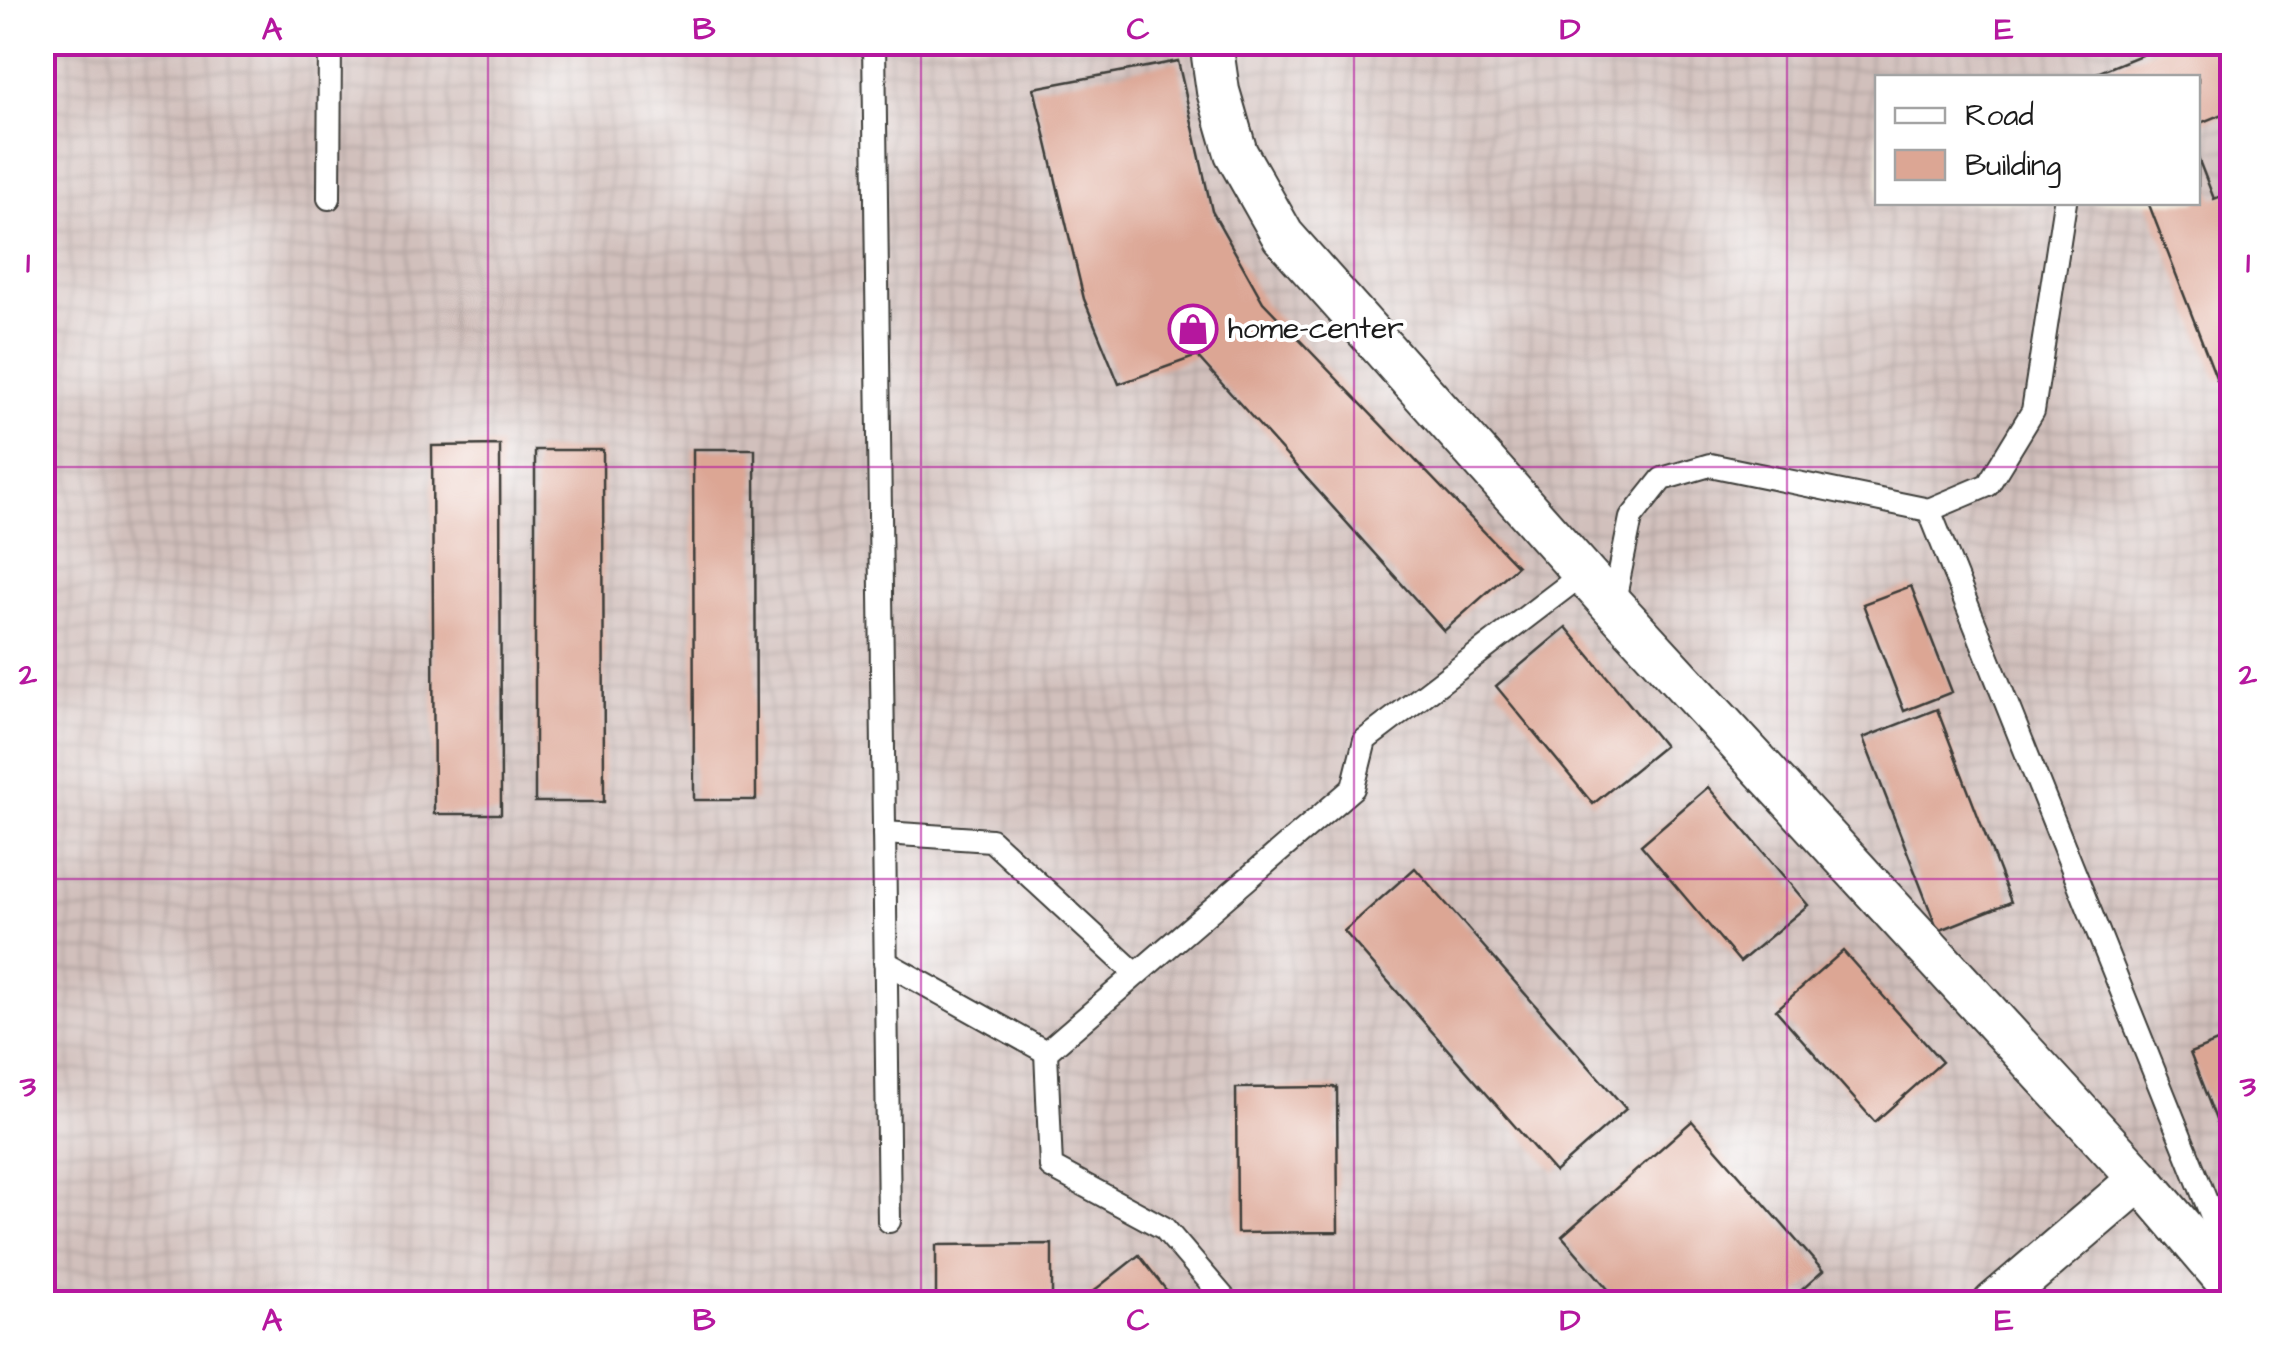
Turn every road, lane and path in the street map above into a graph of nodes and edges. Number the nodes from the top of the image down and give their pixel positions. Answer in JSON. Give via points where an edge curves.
{"nodes":[{"id":1,"x":330,"y":42,"type":"edge"},
{"id":2,"x":874,"y":42,"type":"edge"},
{"id":3,"x":1211,"y":42,"type":"edge"},
{"id":4,"x":329,"y":198,"type":"dead end"},
{"id":5,"x":2065,"y":205,"type":"edge"},
{"id":6,"x":1929,"y":510,"type":"junction"},
{"id":7,"x":1584,"y":573,"type":"junction"},
{"id":8,"x":1613,"y":606,"type":"junction"},
{"id":9,"x":884,"y":833,"type":"junction"},
{"id":10,"x":885,"y":962,"type":"junction"},
{"id":11,"x":1136,"y":974,"type":"junction"},
{"id":12,"x":1046,"y":1052,"type":"junction"},
{"id":13,"x":2140,"y":1180,"type":"junction"},
{"id":14,"x":888,"y":1221,"type":"dead end"},
{"id":15,"x":2232,"y":1266,"type":"edge"},
{"id":16,"x":2232,"y":1286,"type":"edge"},
{"id":17,"x":2232,"y":1296,"type":"edge"},
{"id":18,"x":1228,"y":1304,"type":"edge"},
{"id":19,"x":1994,"y":1304,"type":"edge"},
{"id":20,"x":2224,"y":1304,"type":"edge"}],
"edges":[{"from":1,"to":4,"type":"lane"},
{"from":2,"to":9,"type":"lane"},
{"from":3,"to":7,"type":"street","via":[[1236,154],[1283,236]]},
{"from":5,"to":6,"type":"lane","via":[[2034,411],[1988,485]]},
{"from":6,"to":8,"type":"lane","via":[[1710,465],[1662,479],[1631,518]]},
{"from":6,"to":15,"type":"lane"},
{"from":7,"to":8,"type":"street"},
{"from":7,"to":11,"type":"lane","via":[[1366,740],[1353,788]]},
{"from":8,"to":13,"type":"street"},
{"from":9,"to":10,"type":"lane"},
{"from":9,"to":11,"type":"lane","via":[[990,840]]},
{"from":10,"to":12,"type":"lane"},
{"from":10,"to":14,"type":"lane"},
{"from":11,"to":12,"type":"lane"},
{"from":12,"to":18,"type":"lane","via":[[1051,1166],[1164,1228]]},
{"from":13,"to":16,"type":"street"},
{"from":13,"to":19,"type":"street"},
{"from":17,"to":20,"type":"lane"}]}
